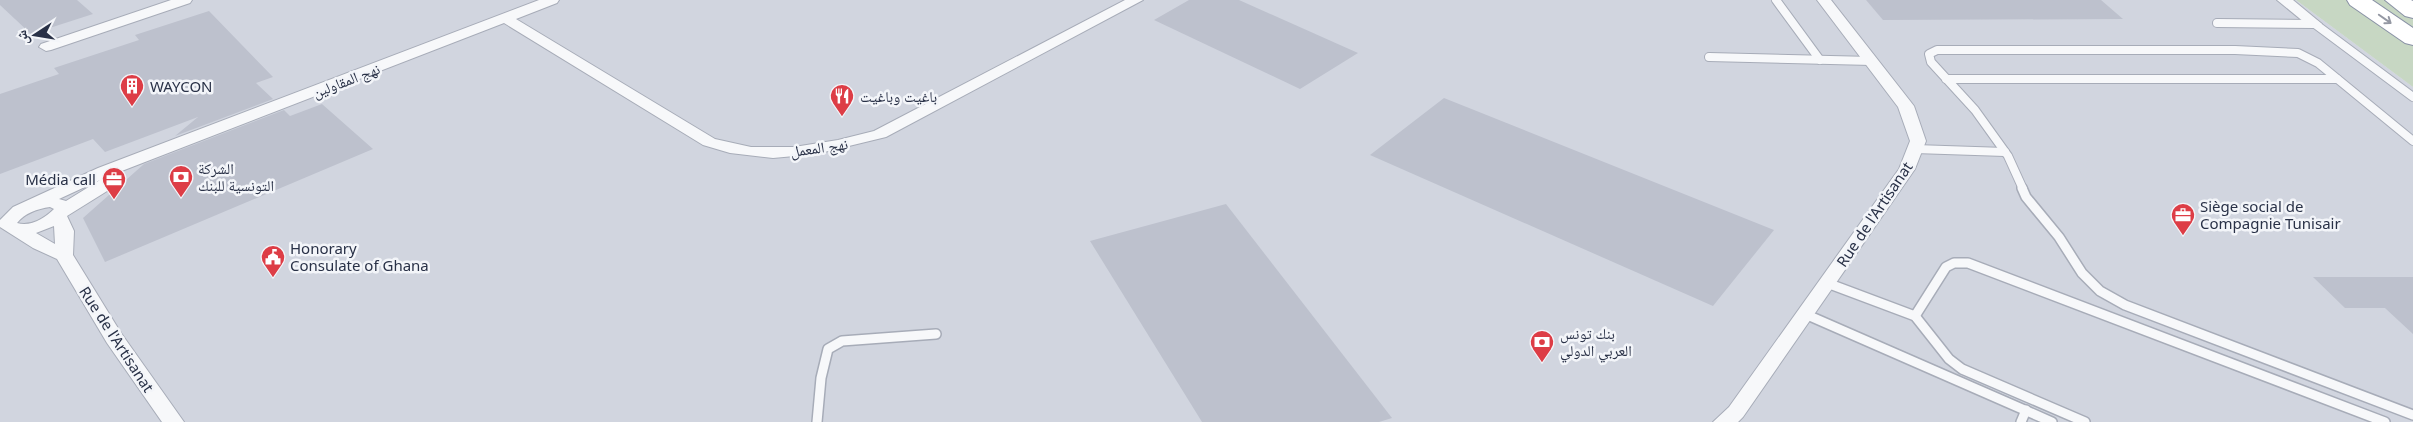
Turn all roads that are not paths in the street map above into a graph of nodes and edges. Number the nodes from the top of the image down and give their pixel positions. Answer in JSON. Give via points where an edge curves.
{"nodes":[{"id":1,"x":185,"y":0,"type":"edge"},
{"id":2,"x":552,"y":0,"type":"edge"},
{"id":3,"x":1136,"y":0,"type":"edge"},
{"id":4,"x":1776,"y":0,"type":"edge"},
{"id":5,"x":1824,"y":0,"type":"edge"},
{"id":6,"x":2284,"y":0,"type":"edge"},
{"id":7,"x":2358,"y":0,"type":"edge"},
{"id":8,"x":2396,"y":0,"type":"edge"},
{"id":9,"x":2413,"y":11,"type":"edge"},
{"id":10,"x":505,"y":18,"type":"junction"},
{"id":11,"x":2217,"y":23,"type":"dead end"},
{"id":12,"x":2316,"y":24,"type":"junction"},
{"id":13,"x":2413,"y":38,"type":"edge"},
{"id":14,"x":46,"y":47,"type":"dead end"},
{"id":15,"x":1709,"y":57,"type":"dead end"},
{"id":16,"x":1820,"y":60,"type":"junction"},
{"id":17,"x":1872,"y":61,"type":"junction"},
{"id":18,"x":1946,"y":78,"type":"junction"},
{"id":19,"x":2337,"y":79,"type":"junction"},
{"id":20,"x":2413,"y":97,"type":"edge"},
{"id":21,"x":2413,"y":141,"type":"edge"},
{"id":22,"x":1915,"y":149,"type":"junction"},
{"id":23,"x":2005,"y":152,"type":"junction"},
{"id":24,"x":140,"y":159,"type":"junction"},
{"id":25,"x":40,"y":203,"type":"junction"},
{"id":26,"x":61,"y":212,"type":"junction"},
{"id":27,"x":8,"y":226,"type":"edge"},
{"id":28,"x":64,"y":255,"type":"junction"},
{"id":29,"x":1827,"y":283,"type":"junction"},
{"id":30,"x":1804,"y":314,"type":"junction"},
{"id":31,"x":1915,"y":316,"type":"junction"},
{"id":32,"x":936,"y":334,"type":"dead end"},
{"id":33,"x":2026,"y":410,"type":"junction"},
{"id":34,"x":2413,"y":415,"type":"edge"},
{"id":35,"x":173,"y":422,"type":"edge"},
{"id":36,"x":817,"y":422,"type":"edge"},
{"id":37,"x":1724,"y":422,"type":"edge"},
{"id":38,"x":2021,"y":422,"type":"edge"},
{"id":39,"x":2052,"y":422,"type":"edge"},
{"id":40,"x":2085,"y":422,"type":"edge"},
{"id":41,"x":2385,"y":422,"type":"edge"}],
"edges":[{"from":1,"to":14,"type":"street"},
{"from":2,"to":10,"type":"street","name":"نهج المقاولين"},
{"from":3,"to":10,"type":"street","name":"نهج المعمل","via":[[880,134],[844,145],[806,151],[747,153],[708,142]]},
{"from":4,"to":16,"type":"lane"},
{"from":5,"to":17,"type":"street","name":"Rue de l'Artisanat"},
{"from":6,"to":12,"type":"street"},
{"from":7,"to":13,"type":"highway","one_way":true},
{"from":8,"to":9,"type":"highway"},
{"from":10,"to":24,"type":"street","name":"نهج المقاولين"},
{"from":11,"to":12,"type":"lane"},
{"from":12,"to":20,"type":"lane"},
{"from":15,"to":16,"type":"lane"},
{"from":16,"to":17,"type":"lane"},
{"from":17,"to":22,"type":"street","name":"Rue de l'Artisanat","via":[[1906,106],[1918,141]]},
{"from":18,"to":19,"type":"lane"},
{"from":18,"to":19,"type":"lane","via":[[1931,62],[1929,54],[1932,52],[2279,50],[2307,56]]},
{"from":18,"to":23,"type":"lane"},
{"from":19,"to":21,"type":"lane"},
{"from":22,"to":23,"type":"lane"},
{"from":22,"to":29,"type":"street","name":"Rue de l'Artisanat","via":[[1907,168]]},
{"from":23,"to":34,"type":"lane","via":[[2026,197],[2059,237],[2082,273],[2100,291],[2124,305]]},
{"from":24,"to":25,"type":"street","name":"نهج المقاولين","via":[[104,172]]},
{"from":24,"to":26,"type":"street","name":"نهج المقاولين"},
{"from":25,"to":26,"type":"street","via":[[58,203],[62,205]]},
{"from":25,"to":27,"type":"street","name":"نهج المقاولين","via":[[19,211],[8,221]]},
{"from":26,"to":27,"type":"street","name":"نهج المقاولين","via":[[41,225]]},
{"from":26,"to":28,"type":"street","via":[[65,230]]},
{"from":27,"to":28,"type":"street"},
{"from":28,"to":35,"type":"street","name":"Rue de l'Artisanat","via":[[114,338]]},
{"from":29,"to":30,"type":"street","name":"Rue de l'Artisanat"},
{"from":29,"to":31,"type":"lane"},
{"from":30,"to":33,"type":"lane"},
{"from":30,"to":37,"type":"street","name":"Rue de l'Artisanat","via":[[1736,412]]},
{"from":31,"to":40,"type":"lane","via":[[1949,359],[1962,369]]},
{"from":31,"to":41,"type":"lane","via":[[1946,267],[1954,263],[1968,263]]},
{"from":32,"to":36,"type":"lane","via":[[842,341],[828,349],[821,378]]},
{"from":33,"to":38,"type":"lane"},
{"from":33,"to":39,"type":"lane"}]}
